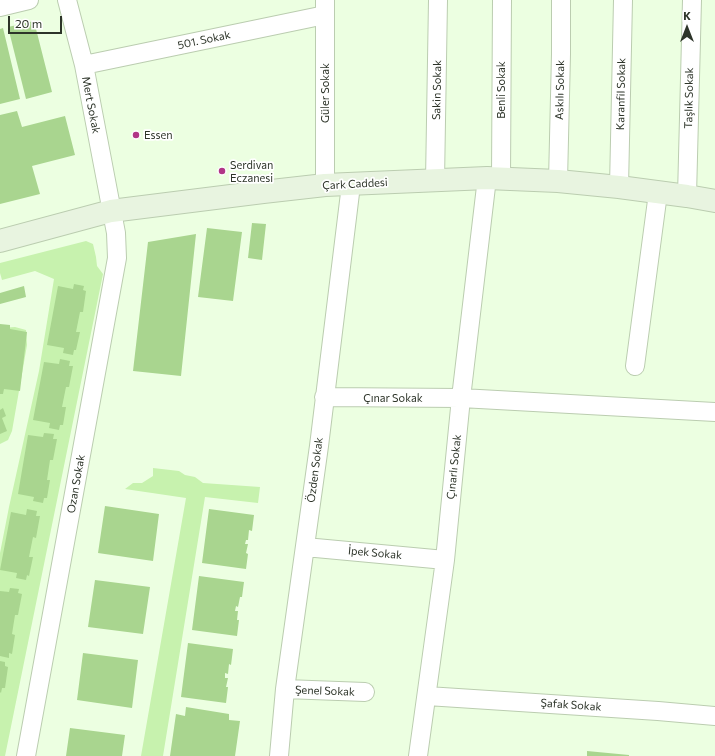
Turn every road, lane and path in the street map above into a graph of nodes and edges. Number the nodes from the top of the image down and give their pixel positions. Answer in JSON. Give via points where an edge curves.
{"nodes":[{"id":1,"x":29,"y":0,"type":"edge"},
{"id":2,"x":66,"y":0,"type":"edge"},
{"id":3,"x":438,"y":0,"type":"edge"},
{"id":4,"x":502,"y":0,"type":"edge"},
{"id":5,"x":561,"y":0,"type":"edge"},
{"id":6,"x":623,"y":0,"type":"edge"},
{"id":7,"x":692,"y":0,"type":"edge"},
{"id":8,"x":0,"y":7,"type":"edge"},
{"id":9,"x":325,"y":8,"type":"edge"},
{"id":10,"x":84,"y":65,"type":"junction"},
{"id":11,"x":494,"y":179,"type":"junction"},
{"id":12,"x":435,"y":181,"type":"junction"},
{"id":13,"x":558,"y":181,"type":"junction"},
{"id":14,"x":325,"y":185,"type":"junction"},
{"id":15,"x":351,"y":185,"type":"junction"},
{"id":16,"x":619,"y":187,"type":"junction"},
{"id":17,"x":658,"y":193,"type":"junction"},
{"id":18,"x":687,"y":196,"type":"junction"},
{"id":19,"x":715,"y":201,"type":"edge"},
{"id":20,"x":111,"y":211,"type":"junction"},
{"id":21,"x":0,"y":241,"type":"edge"},
{"id":22,"x":635,"y":366,"type":"dead end"},
{"id":23,"x":324,"y":397,"type":"junction"},
{"id":24,"x":461,"y":398,"type":"junction"},
{"id":25,"x":715,"y":412,"type":"edge"},
{"id":26,"x":305,"y":547,"type":"junction"},
{"id":27,"x":445,"y":560,"type":"junction"},
{"id":28,"x":285,"y":690,"type":"junction"},
{"id":29,"x":365,"y":692,"type":"dead end"},
{"id":30,"x":426,"y":696,"type":"junction"},
{"id":31,"x":715,"y":716,"type":"edge"},
{"id":32,"x":26,"y":756,"type":"edge"},
{"id":33,"x":279,"y":756,"type":"edge"},
{"id":34,"x":418,"y":756,"type":"edge"}],
"edges":[{"from":1,"to":8,"type":"street"},
{"from":2,"to":10,"type":"street","name":"Mert Sokak"},
{"from":3,"to":12,"type":"street","name":"Sakin Sokak"},
{"from":4,"to":11,"type":"street","name":"Benli Sokak"},
{"from":5,"to":13,"type":"street","name":"Askılı Sokak"},
{"from":6,"to":16,"type":"street","name":"Karanfil Sokak"},
{"from":7,"to":18,"type":"street","name":"Taşlık Sokak"},
{"from":9,"to":10,"type":"street","name":"501. Sokak"},
{"from":9,"to":14,"type":"street","name":"Güler Sokak"},
{"from":10,"to":20,"type":"street","name":"Mert Sokak"},
{"from":11,"to":12,"type":"main road","name":"Çark Caddesi"},
{"from":11,"to":13,"type":"main road","name":"Çark Caddesi"},
{"from":11,"to":24,"type":"street","name":"Çınarlı Sokak"},
{"from":12,"to":15,"type":"main road","name":"Çark Caddesi"},
{"from":13,"to":16,"type":"main road","name":"Çark Caddesi"},
{"from":14,"to":15,"type":"main road","name":"Çark Caddesi"},
{"from":14,"to":20,"type":"main road","name":"Çark Caddesi"},
{"from":15,"to":23,"type":"street","name":"Özden Sokak"},
{"from":16,"to":17,"type":"main road","name":"Çark Caddesi"},
{"from":17,"to":18,"type":"main road","name":"Çark Caddesi"},
{"from":17,"to":22,"type":"street"},
{"from":18,"to":19,"type":"main road","name":"Çark Caddesi"},
{"from":20,"to":21,"type":"main road","name":"Çark Caddesi"},
{"from":20,"to":32,"type":"street","name":"Ozan Sokak","via":[[116,234],[117,258]]},
{"from":23,"to":24,"type":"street","name":"Çınar Sokak"},
{"from":23,"to":26,"type":"street","name":"Özden Sokak"},
{"from":24,"to":25,"type":"street","name":"Çınar Sokak"},
{"from":24,"to":27,"type":"street","name":"Çınarlı Sokak"},
{"from":26,"to":27,"type":"street","name":"İpek Sokak"},
{"from":26,"to":28,"type":"street","name":"Özden Sokak"},
{"from":27,"to":30,"type":"street","name":"Çınarlı Sokak"},
{"from":28,"to":29,"type":"street","name":"Şenel Sokak"},
{"from":28,"to":33,"type":"street","name":"Özden Sokak"},
{"from":30,"to":31,"type":"street","name":"Şafak Sokak"},
{"from":30,"to":34,"type":"street","name":"Çınarlı Sokak"}]}
